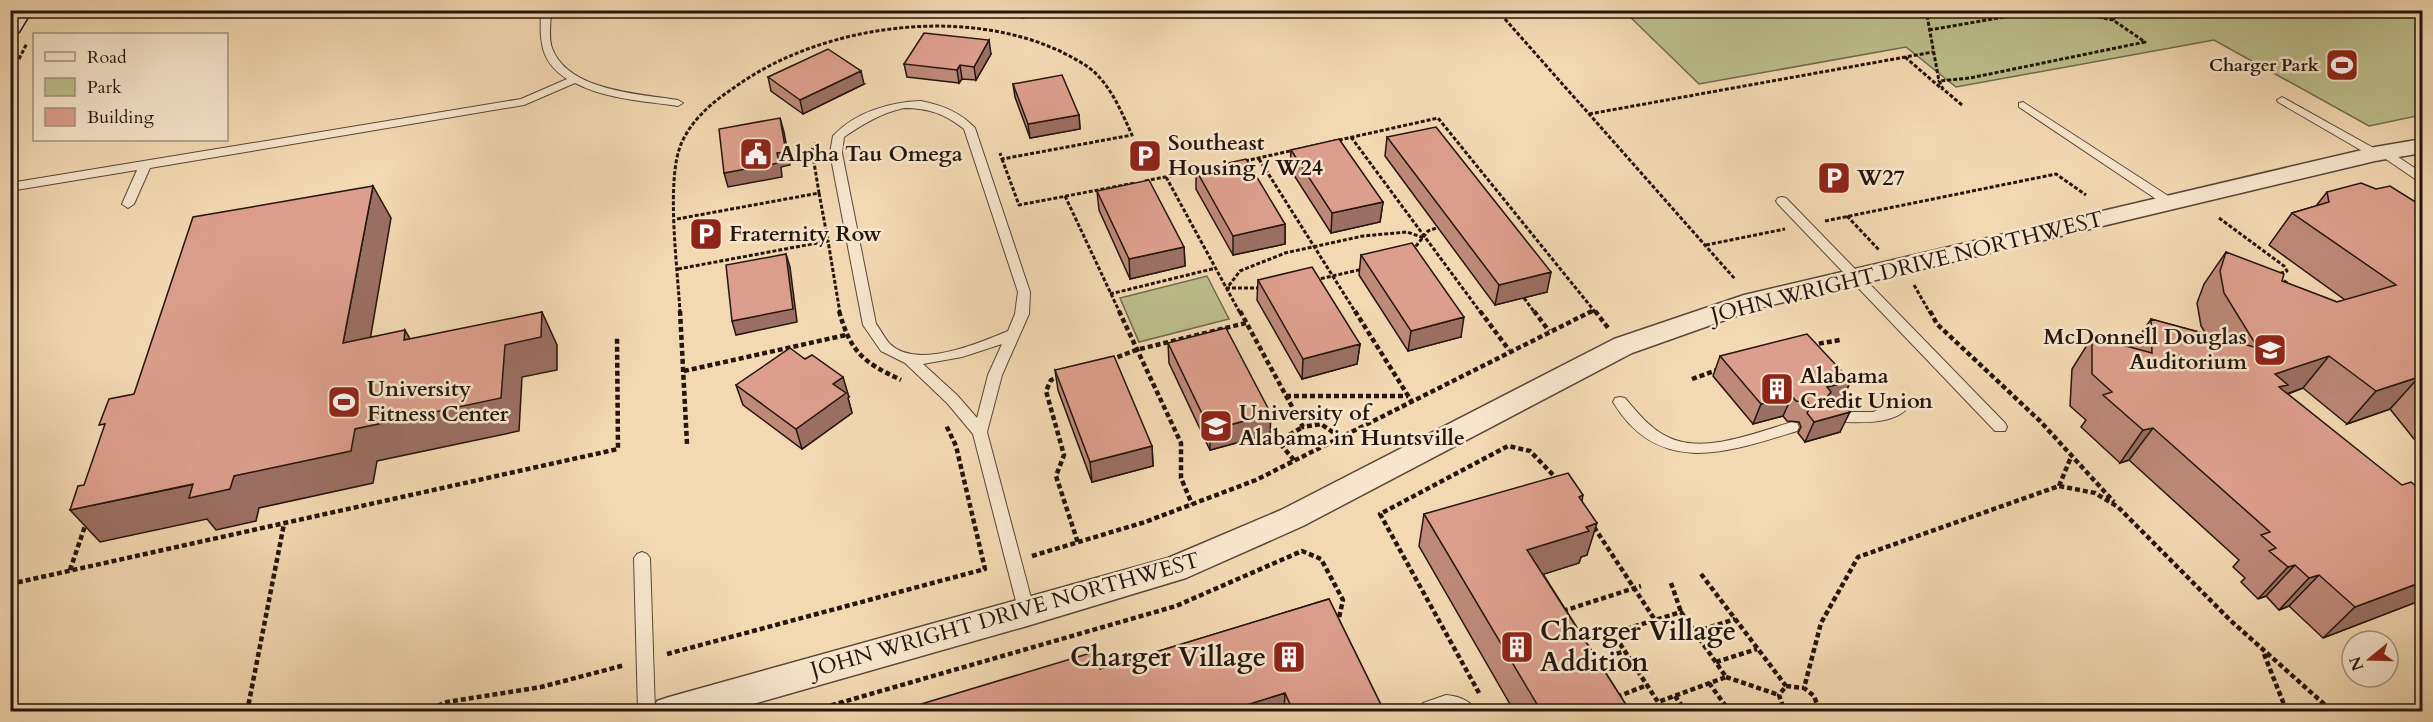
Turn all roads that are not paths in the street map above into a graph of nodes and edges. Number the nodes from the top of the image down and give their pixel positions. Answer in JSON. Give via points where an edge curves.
{"nodes":[{"id":1,"x":20,"y":10,"type":"edge"},
{"id":2,"x":546,"y":10,"type":"edge"},
{"id":3,"x":10,"y":27,"type":"edge"},
{"id":4,"x":575,"y":79,"type":"junction"},
{"id":5,"x":2282,"y":100,"type":"dead end"},
{"id":6,"x":678,"y":103,"type":"dead end"},
{"id":7,"x":2023,"y":105,"type":"dead end"},
{"id":8,"x":2422,"y":146,"type":"edge"},
{"id":9,"x":2379,"y":153,"type":"junction"},
{"id":10,"x":145,"y":165,"type":"junction"},
{"id":11,"x":2422,"y":178,"type":"edge"},
{"id":12,"x":10,"y":188,"type":"edge"},
{"id":13,"x":1782,"y":201,"type":"dead end"},
{"id":14,"x":2169,"y":202,"type":"junction"},
{"id":15,"x":128,"y":204,"type":"dead end"},
{"id":16,"x":1855,"y":276,"type":"junction"},
{"id":17,"x":1012,"y":334,"type":"junction"},
{"id":18,"x":910,"y":360,"type":"junction"},
{"id":19,"x":1620,"y":402,"type":"dead end"},
{"id":20,"x":1903,"y":405,"type":"dead end"},
{"id":21,"x":1827,"y":417,"type":"edge"},
{"id":22,"x":1792,"y":427,"type":"dead end"},
{"id":23,"x":2000,"y":427,"type":"dead end"},
{"id":24,"x":980,"y":432,"type":"junction"},
{"id":25,"x":642,"y":558,"type":"dead end"},
{"id":26,"x":1027,"y":613,"type":"junction"},
{"id":27,"x":647,"y":711,"type":"edge"},
{"id":28,"x":669,"y":711,"type":"edge"},
{"id":29,"x":1424,"y":711,"type":"edge"},
{"id":30,"x":1468,"y":711,"type":"edge"}],
"edges":[{"from":1,"to":3,"type":"main road"},
{"from":2,"to":4,"type":"lane","via":[[547,47],[558,66]]},
{"from":4,"to":6,"type":"lane","via":[[608,91]]},
{"from":4,"to":10,"type":"lane","via":[[524,102]]},
{"from":5,"to":9,"type":"lane"},
{"from":7,"to":14,"type":"lane"},
{"from":8,"to":9,"type":"street","name":"JOHN WRIGHT DRIVE NORTHWEST"},
{"from":9,"to":11,"type":"lane"},
{"from":9,"to":14,"type":"street","name":"JOHN WRIGHT DRIVE NORTHWEST"},
{"from":10,"to":12,"type":"lane"},
{"from":10,"to":15,"type":"lane"},
{"from":13,"to":16,"type":"lane"},
{"from":14,"to":16,"type":"street","name":"JOHN WRIGHT DRIVE NORTHWEST"},
{"from":16,"to":23,"type":"lane"},
{"from":16,"to":26,"type":"street","name":"JOHN WRIGHT DRIVE NORTHWEST","via":[[1753,301],[1623,346],[1384,472],[1234,545],[1175,568]]},
{"from":17,"to":18,"type":"lane","via":[[974,351]]},
{"from":17,"to":18,"type":"lane","via":[[1022,314],[1024,292],[969,128],[956,114],[933,106],[910,104],[884,109],[839,136],[836,153],[870,325],[886,348]]},
{"from":17,"to":24,"type":"lane","via":[[994,375]]},
{"from":18,"to":24,"type":"lane"},
{"from":19,"to":22,"type":"lane","via":[[1650,434],[1673,444],[1706,450]]},
{"from":20,"to":21,"type":"lane","via":[[1870,420]]},
{"from":24,"to":26,"type":"lane"},
{"from":25,"to":27,"type":"lane"},
{"from":26,"to":28,"type":"street","name":"JOHN WRIGHT DRIVE NORTHWEST"},
{"from":29,"to":30,"type":"lane","via":[[1431,705],[1448,702]]}]}
